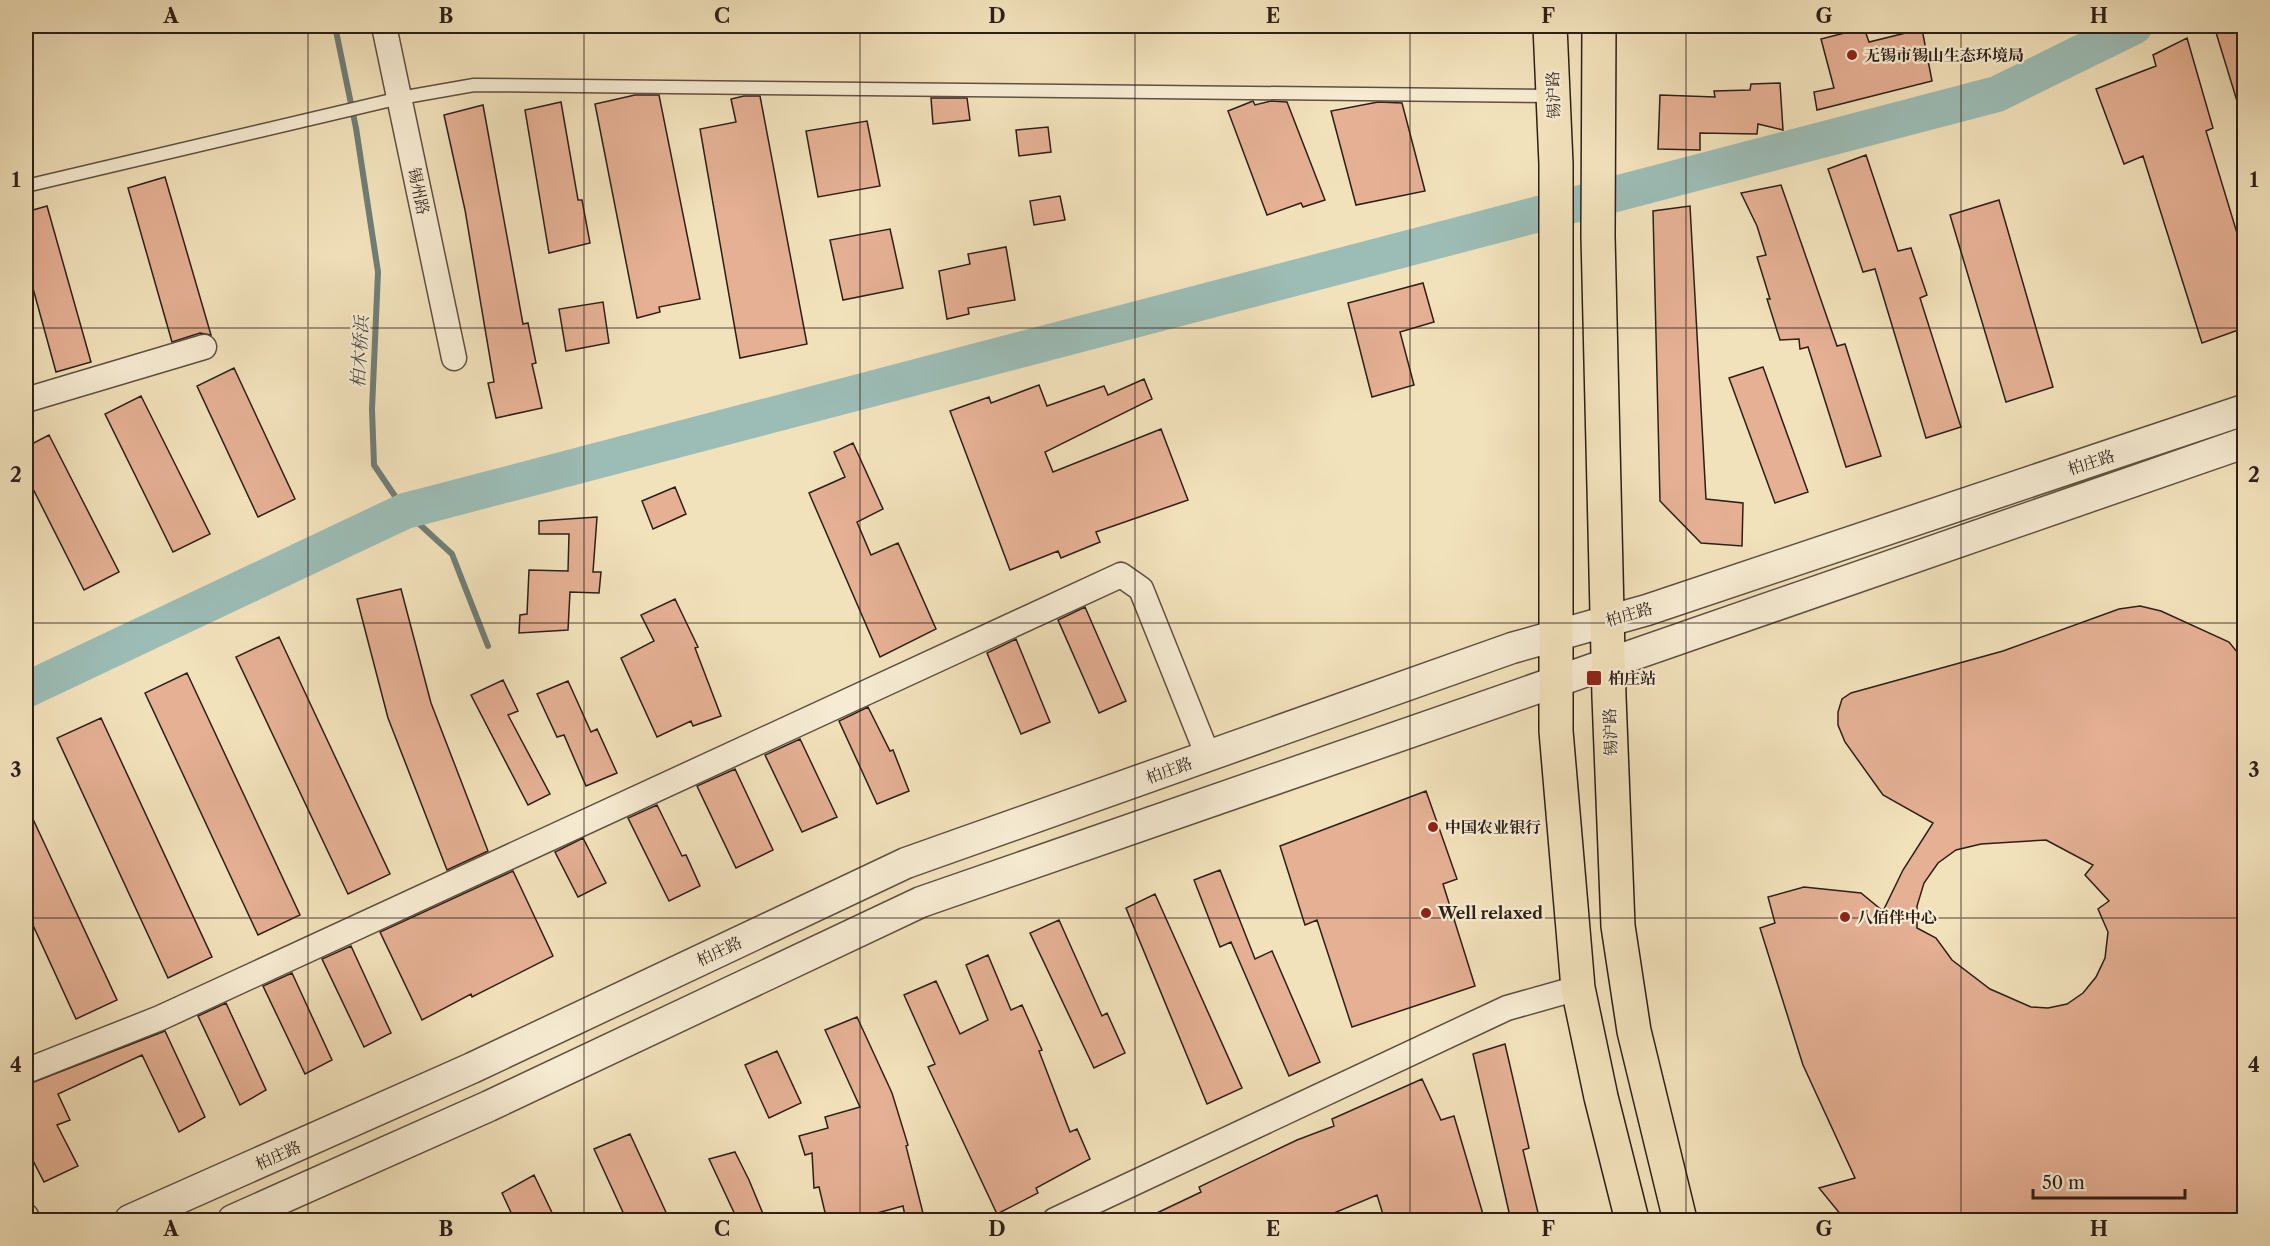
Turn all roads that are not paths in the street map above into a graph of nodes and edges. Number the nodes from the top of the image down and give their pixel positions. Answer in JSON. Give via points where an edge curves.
{"nodes":[{"id":1,"x":384,"y":26,"type":"edge"},
{"id":2,"x":1550,"y":26,"type":"edge"},
{"id":3,"x":1599,"y":26,"type":"edge"},
{"id":4,"x":1552,"y":96,"type":"junction"},
{"id":5,"x":400,"y":98,"type":"junction"},
{"id":6,"x":26,"y":186,"type":"edge"},
{"id":7,"x":204,"y":346,"type":"dead end"},
{"id":8,"x":454,"y":358,"type":"dead end"},
{"id":9,"x":26,"y":400,"type":"edge"},
{"id":10,"x":2244,"y":410,"type":"edge"},
{"id":11,"x":2244,"y":443,"type":"edge"},
{"id":12,"x":1607,"y":621,"type":"junction"},
{"id":13,"x":1557,"y":635,"type":"junction"},
{"id":14,"x":1608,"y":663,"type":"junction"},
{"id":15,"x":1557,"y":681,"type":"junction"},
{"id":16,"x":1208,"y":756,"type":"junction"},
{"id":17,"x":1578,"y":988,"type":"junction"},
{"id":18,"x":26,"y":1071,"type":"edge"},
{"id":19,"x":26,"y":1216,"type":"edge"},
{"id":20,"x":28,"y":1221,"type":"edge"},
{"id":21,"x":130,"y":1221,"type":"edge"},
{"id":22,"x":233,"y":1221,"type":"edge"},
{"id":23,"x":1055,"y":1221,"type":"edge"},
{"id":24,"x":1632,"y":1221,"type":"edge"},
{"id":25,"x":1680,"y":1221,"type":"edge"}],
"edges":[{"from":1,"to":5,"type":"street","name":"锡州路"},
{"from":2,"to":4,"type":"main road","name":"锡沪路"},
{"from":3,"to":12,"type":"main road","name":"锡沪路","via":[[1598,236]]},
{"from":4,"to":5,"type":"lane","via":[[474,86]]},
{"from":4,"to":13,"type":"main road","name":"锡沪路","via":[[1556,164]]},
{"from":5,"to":6,"type":"lane"},
{"from":5,"to":8,"type":"street","name":"锡州路"},
{"from":7,"to":9,"type":"street"},
{"from":10,"to":12,"type":"street","name":"柏庄路"},
{"from":11,"to":14,"type":"street","name":"柏庄路"},
{"from":12,"to":13,"type":"street","name":"柏庄路"},
{"from":12,"to":14,"type":"main road","name":"锡沪路"},
{"from":13,"to":15,"type":"main road"},
{"from":13,"to":16,"type":"street","name":"柏庄路"},
{"from":14,"to":15,"type":"street","name":"柏庄路"},
{"from":14,"to":25,"type":"main road","name":"锡沪路","via":[[1618,926],[1634,1030]]},
{"from":15,"to":17,"type":"main road","via":[[1556,731]]},
{"from":15,"to":22,"type":"street","name":"柏庄路","via":[[921,902],[489,1106]]},
{"from":16,"to":18,"type":"street","via":[[1141,589],[1121,575],[160,1018]]},
{"from":16,"to":21,"type":"street","name":"柏庄路","via":[[906,863],[472,1068]]},
{"from":17,"to":23,"type":"street","via":[[1507,1008]]},
{"from":17,"to":24,"type":"main road"},
{"from":19,"to":20,"type":"street"}]}
